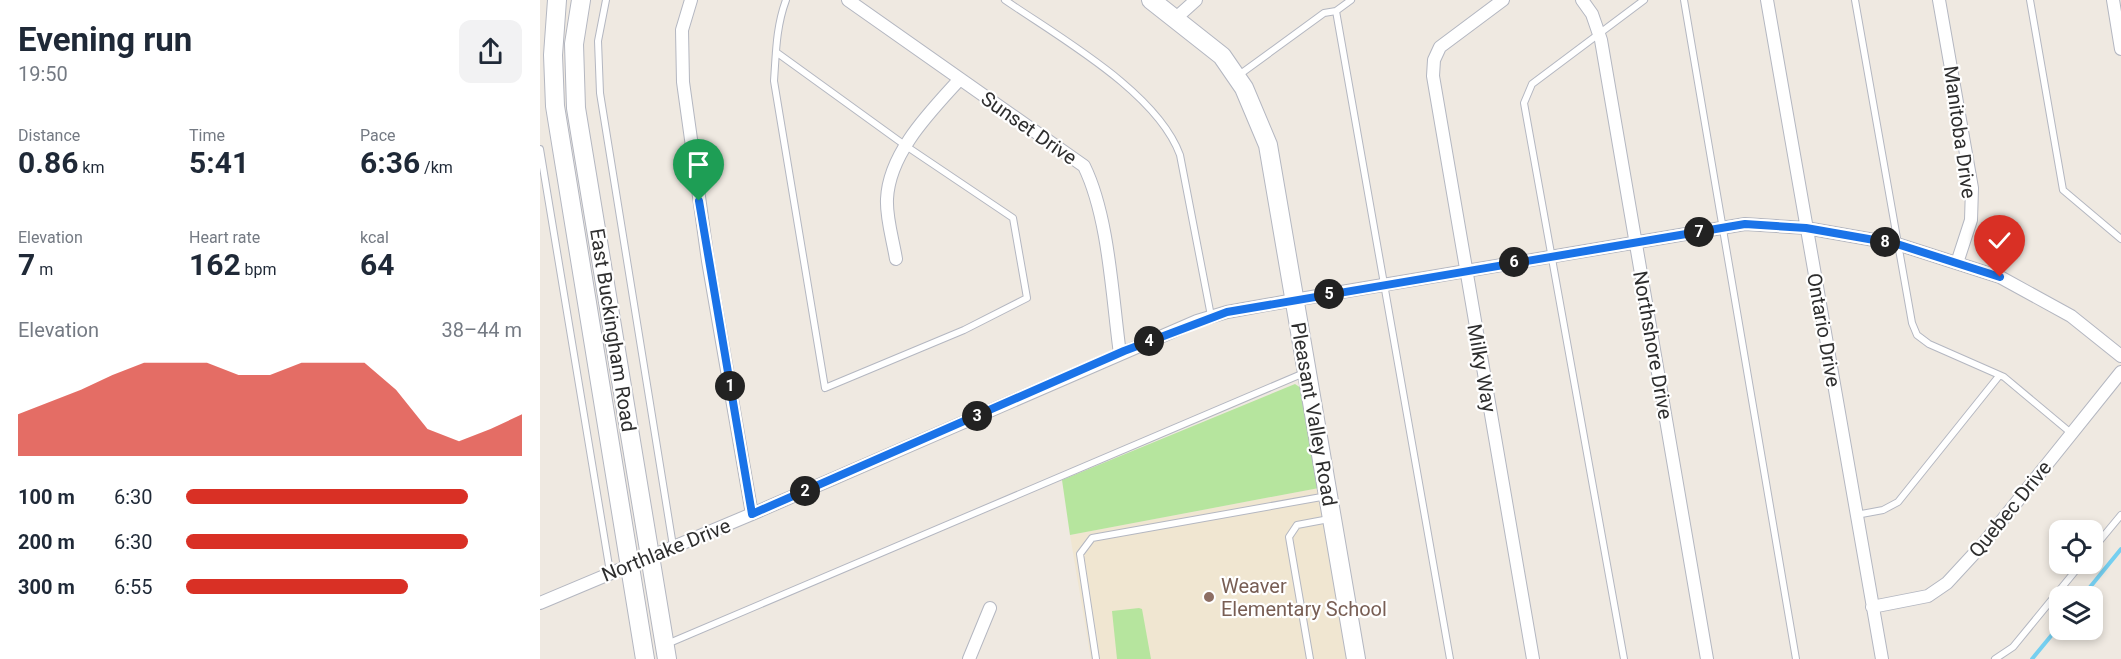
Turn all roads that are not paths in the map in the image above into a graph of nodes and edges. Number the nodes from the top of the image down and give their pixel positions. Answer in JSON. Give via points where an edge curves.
{"nodes":[{"id":1,"x":557,"y":0,"type":"edge"},
{"id":2,"x":580,"y":0,"type":"edge"},
{"id":3,"x":606,"y":0,"type":"edge"},
{"id":4,"x":691,"y":0,"type":"edge"},
{"id":5,"x":786,"y":0,"type":"edge"},
{"id":6,"x":848,"y":0,"type":"edge"},
{"id":7,"x":1005,"y":0,"type":"edge"},
{"id":8,"x":1151,"y":0,"type":"edge"},
{"id":9,"x":1196,"y":0,"type":"edge"},
{"id":10,"x":1351,"y":0,"type":"edge"},
{"id":11,"x":1503,"y":0,"type":"edge"},
{"id":12,"x":1582,"y":0,"type":"edge"},
{"id":13,"x":1644,"y":0,"type":"edge"},
{"id":14,"x":1683,"y":0,"type":"edge"},
{"id":15,"x":1767,"y":0,"type":"edge"},
{"id":16,"x":1856,"y":0,"type":"edge"},
{"id":17,"x":1939,"y":0,"type":"edge"},
{"id":18,"x":2030,"y":0,"type":"edge"},
{"id":19,"x":2113,"y":0,"type":"edge"},
{"id":20,"x":1336,"y":10,"type":"junction"},
{"id":21,"x":1176,"y":18,"type":"junction"},
{"id":22,"x":1599,"y":33,"type":"junction"},
{"id":23,"x":2121,"y":49,"type":"edge"},
{"id":24,"x":776,"y":52,"type":"junction"},
{"id":25,"x":1236,"y":77,"type":"junction"},
{"id":26,"x":959,"y":80,"type":"junction"},
{"id":27,"x":906,"y":146,"type":"junction"},
{"id":28,"x":540,"y":149,"type":"edge"},
{"id":29,"x":1722,"y":228,"type":"junction"},
{"id":30,"x":1806,"y":228,"type":"junction"},
{"id":31,"x":2121,"y":238,"type":"edge"},
{"id":32,"x":1635,"y":242,"type":"junction"},
{"id":33,"x":1897,"y":244,"type":"junction"},
{"id":34,"x":1552,"y":255,"type":"junction"},
{"id":35,"x":896,"y":259,"type":"dead end"},
{"id":36,"x":1957,"y":263,"type":"junction"},
{"id":37,"x":1465,"y":270,"type":"junction"},
{"id":38,"x":1385,"y":284,"type":"junction"},
{"id":39,"x":1294,"y":300,"type":"junction"},
{"id":40,"x":1211,"y":317,"type":"junction"},
{"id":41,"x":1120,"y":354,"type":"junction"},
{"id":42,"x":2121,"y":356,"type":"edge"},
{"id":43,"x":1307,"y":372,"type":"junction"},
{"id":44,"x":2121,"y":372,"type":"edge"},
{"id":45,"x":1999,"y":376,"type":"junction"},
{"id":46,"x":2072,"y":433,"type":"junction"},
{"id":47,"x":1328,"y":496,"type":"junction"},
{"id":48,"x":752,"y":514,"type":"junction"},
{"id":49,"x":1856,"y":515,"type":"junction"},
{"id":50,"x":2121,"y":515,"type":"edge"},
{"id":51,"x":1332,"y":518,"type":"junction"},
{"id":52,"x":2103,"y":537,"type":"edge"},
{"id":53,"x":674,"y":546,"type":"junction"},
{"id":54,"x":650,"y":556,"type":"junction"},
{"id":55,"x":629,"y":564,"type":"junction"},
{"id":56,"x":610,"y":573,"type":"junction"},
{"id":57,"x":2073,"y":574,"type":"edge"},
{"id":58,"x":540,"y":603,"type":"edge"},
{"id":59,"x":1872,"y":607,"type":"junction"},
{"id":60,"x":990,"y":608,"type":"dead end"},
{"id":61,"x":666,"y":652,"type":"edge"},
{"id":62,"x":641,"y":658,"type":"edge"},
{"id":63,"x":969,"y":659,"type":"edge"},
{"id":64,"x":1096,"y":659,"type":"edge"},
{"id":65,"x":1310,"y":659,"type":"edge"},
{"id":66,"x":1356,"y":659,"type":"edge"},
{"id":67,"x":1450,"y":659,"type":"edge"},
{"id":68,"x":1533,"y":659,"type":"edge"},
{"id":69,"x":1624,"y":659,"type":"edge"},
{"id":70,"x":1707,"y":659,"type":"edge"},
{"id":71,"x":1796,"y":659,"type":"edge"},
{"id":72,"x":1882,"y":659,"type":"edge"},
{"id":73,"x":1995,"y":659,"type":"edge"}],
"edges":[{"from":1,"to":55,"type":"main road","name":"East Buckingham Road","via":[[555,105]]},
{"from":2,"to":54,"type":"main road","name":"East Buckingham Road","via":[[574,44],[576,108]]},
{"from":3,"to":53,"type":"lane","via":[[598,41],[600,93]]},
{"from":4,"to":48,"type":"street","via":[[682,30],[682,81],[708,261]]},
{"from":5,"to":24,"type":"lane","via":[[778,21]]},
{"from":6,"to":26,"type":"street","name":"Sunset Drive"},
{"from":7,"to":40,"type":"lane","via":[[1147,103],[1175,141]]},
{"from":8,"to":21,"type":"main road","name":"Pleasant Valley Road"},
{"from":9,"to":21,"type":"street"},
{"from":10,"to":20,"type":"lane"},
{"from":11,"to":37,"type":"street","name":"Milky Way","via":[[1440,47],[1434,60],[1433,76]]},
{"from":12,"to":22,"type":"street","name":"Northshore Drive"},
{"from":13,"to":22,"type":"lane"},
{"from":14,"to":29,"type":"lane"},
{"from":15,"to":30,"type":"street","name":"Ontario Drive"},
{"from":16,"to":33,"type":"lane"},
{"from":17,"to":36,"type":"street","name":"Manitoba Drive","via":[[1972,188],[1971,220]]},
{"from":18,"to":31,"type":"lane","via":[[2063,190]]},
{"from":19,"to":23,"type":"street"},
{"from":20,"to":25,"type":"lane","via":[[1324,13]]},
{"from":20,"to":38,"type":"lane"},
{"from":21,"to":25,"type":"main road","name":"Pleasant Valley Road","via":[[1222,57]]},
{"from":22,"to":32,"type":"street","name":"Northshore Drive"},
{"from":22,"to":34,"type":"lane","via":[[1532,84],[1524,103]]},
{"from":24,"to":27,"type":"lane"},
{"from":24,"to":27,"type":"lane","via":[[774,81],[825,388],[964,330],[1027,298],[1012,218]]},
{"from":25,"to":39,"type":"main road","name":"Pleasant Valley Road","via":[[1268,145]]},
{"from":26,"to":27,"type":"street","via":[[929,112]]},
{"from":26,"to":41,"type":"street","name":"Sunset Drive","via":[[1084,166],[1097,198]]},
{"from":27,"to":35,"type":"street","via":[[888,183],[886,202]]},
{"from":28,"to":56,"type":"lane"},
{"from":29,"to":30,"type":"street","name":"Northlake Drive","via":[[1745,224]]},
{"from":29,"to":32,"type":"street","name":"Northlake Drive"},
{"from":29,"to":71,"type":"lane"},
{"from":30,"to":33,"type":"street","name":"Northlake Drive"},
{"from":30,"to":49,"type":"street","name":"Ontario Drive"},
{"from":32,"to":34,"type":"street","name":"Northlake Drive"},
{"from":32,"to":70,"type":"street","name":"Northshore Drive"},
{"from":33,"to":36,"type":"street","name":"Northlake Drive"},
{"from":33,"to":45,"type":"lane","via":[[1917,334],[1929,344]]},
{"from":34,"to":37,"type":"street","name":"Northlake Drive"},
{"from":34,"to":69,"type":"lane"},
{"from":36,"to":42,"type":"street","name":"Northlake Drive","via":[[2000,277],[2071,316]]},
{"from":37,"to":38,"type":"street","name":"Northlake Drive"},
{"from":37,"to":68,"type":"street","name":"Milky Way"},
{"from":38,"to":39,"type":"street","name":"Northlake Drive"},
{"from":38,"to":67,"type":"lane"},
{"from":39,"to":40,"type":"street","name":"Northlake Drive"},
{"from":39,"to":43,"type":"main road","name":"Pleasant Valley Road"},
{"from":40,"to":41,"type":"street","name":"Northlake Drive"},
{"from":41,"to":48,"type":"street","name":"Northlake Drive"},
{"from":43,"to":47,"type":"main road","name":"Pleasant Valley Road"},
{"from":43,"to":61,"type":"lane"},
{"from":44,"to":46,"type":"street","name":"Quebec Drive"},
{"from":45,"to":46,"type":"lane"},
{"from":45,"to":49,"type":"lane","via":[[1898,502],[1883,510]]},
{"from":46,"to":59,"type":"street","name":"Quebec Drive","via":[[1947,583],[1928,596]]},
{"from":47,"to":51,"type":"main road","name":"Pleasant Valley Road"},
{"from":47,"to":64,"type":"lane","via":[[1092,538],[1080,554]]},
{"from":48,"to":53,"type":"street","name":"Northlake Drive"},
{"from":49,"to":59,"type":"street","name":"Ontario Drive"},
{"from":50,"to":52,"type":"lane"},
{"from":51,"to":65,"type":"lane","via":[[1297,525],[1289,537]]},
{"from":51,"to":66,"type":"main road","name":"Pleasant Valley Road"},
{"from":53,"to":54,"type":"street","name":"Northlake Drive"},
{"from":54,"to":55,"type":"street","name":"Northlake Drive"},
{"from":54,"to":61,"type":"main road","name":"East Buckingham Road"},
{"from":55,"to":56,"type":"street","name":"Northlake Drive"},
{"from":55,"to":62,"type":"main road","name":"East Buckingham Road"},
{"from":56,"to":58,"type":"street","name":"Northlake Drive"},
{"from":57,"to":73,"type":"lane","via":[[2013,647]]},
{"from":59,"to":72,"type":"street","name":"Ontario Drive"},
{"from":60,"to":63,"type":"street"}]}
